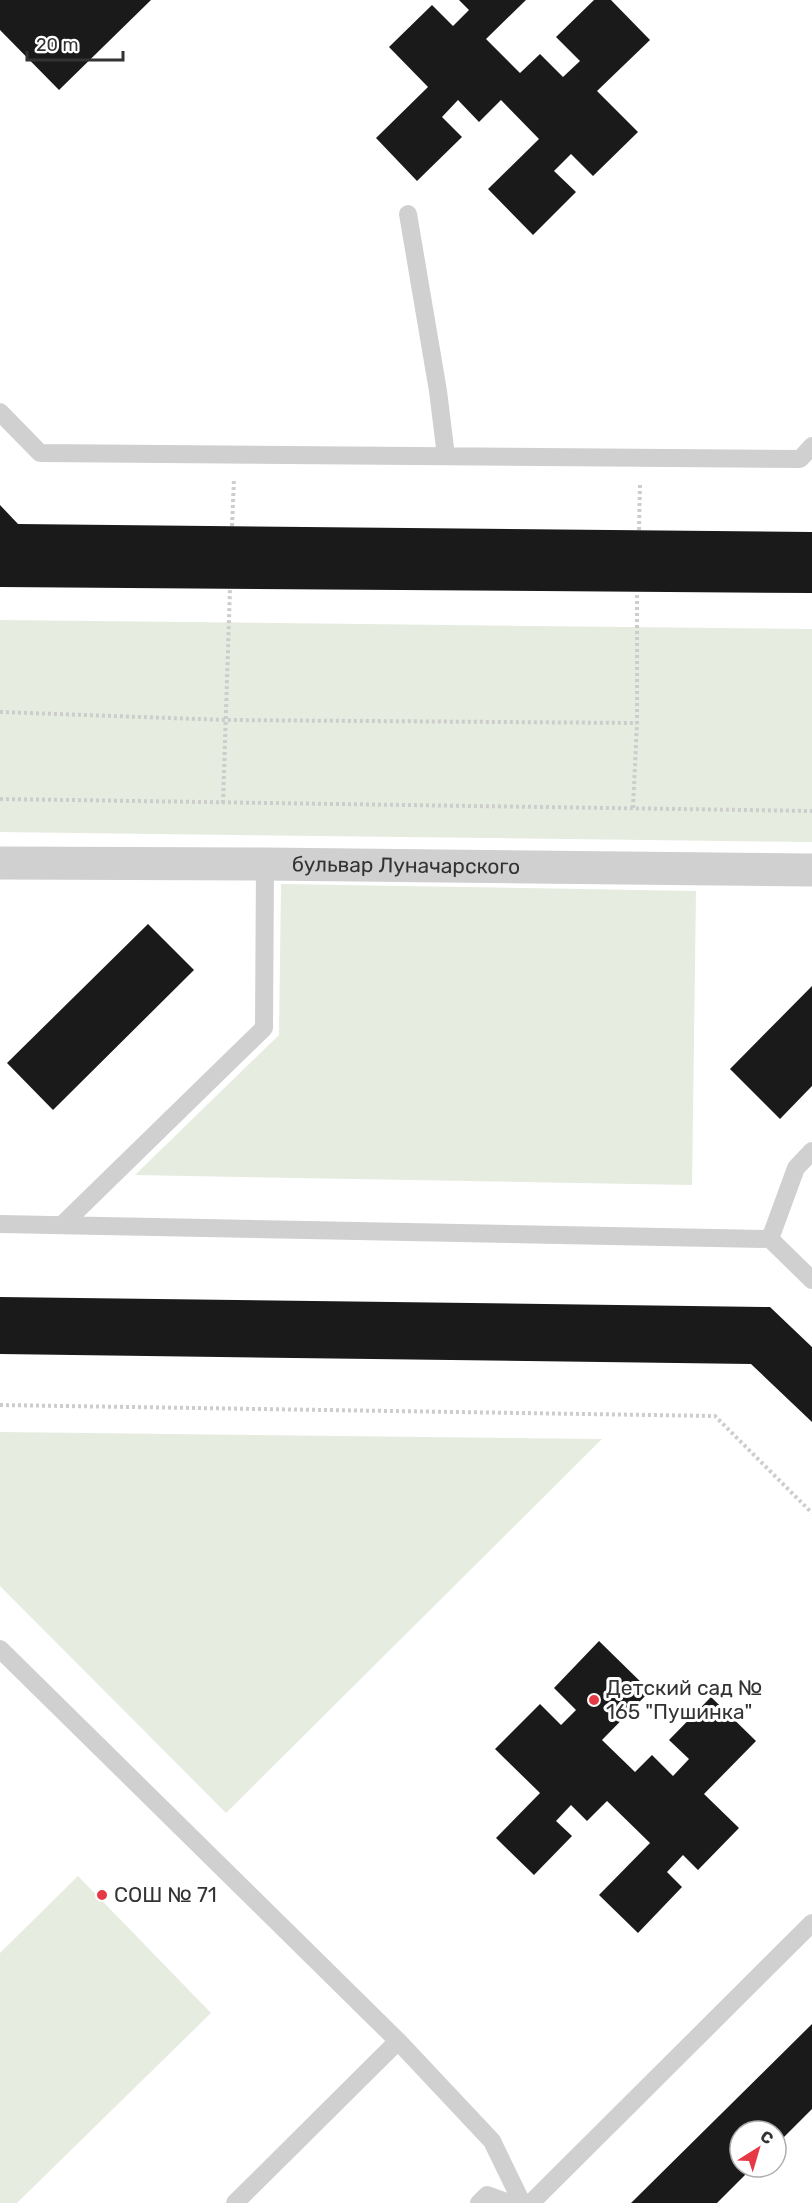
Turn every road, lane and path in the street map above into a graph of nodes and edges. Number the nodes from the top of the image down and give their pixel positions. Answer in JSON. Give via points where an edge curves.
{"nodes":[{"id":1,"x":408,"y":214,"type":"dead end"},
{"id":2,"x":0,"y":412,"type":"edge"},
{"id":3,"x":812,"y":446,"type":"edge"},
{"id":4,"x":235,"y":454,"type":"junction"},
{"id":5,"x":446,"y":456,"type":"junction"},
{"id":6,"x":641,"y":458,"type":"junction"},
{"id":7,"x":232,"y":526,"type":"dead end"},
{"id":8,"x":639,"y":530,"type":"dead end"},
{"id":9,"x":230,"y":589,"type":"dead end"},
{"id":10,"x":637,"y":592,"type":"dead end"},
{"id":11,"x":0,"y":712,"type":"edge"},
{"id":12,"x":226,"y":720,"type":"junction"},
{"id":13,"x":637,"y":723,"type":"junction"},
{"id":14,"x":0,"y":799,"type":"edge"},
{"id":15,"x":223,"y":803,"type":"junction"},
{"id":16,"x":633,"y":808,"type":"junction"},
{"id":17,"x":812,"y":811,"type":"edge"},
{"id":18,"x":0,"y":863,"type":"edge"},
{"id":19,"x":265,"y":864,"type":"junction"},
{"id":20,"x":812,"y":870,"type":"edge"},
{"id":21,"x":812,"y":1152,"type":"edge"},
{"id":22,"x":0,"y":1224,"type":"edge"},
{"id":23,"x":62,"y":1225,"type":"junction"},
{"id":24,"x":770,"y":1239,"type":"junction"},
{"id":25,"x":812,"y":1280,"type":"edge"},
{"id":26,"x":0,"y":1405,"type":"edge"},
{"id":27,"x":812,"y":1513,"type":"edge"},
{"id":28,"x":0,"y":1649,"type":"edge"},
{"id":29,"x":812,"y":1923,"type":"edge"},
{"id":30,"x":398,"y":2041,"type":"junction"},
{"id":31,"x":235,"y":2203,"type":"edge"},
{"id":32,"x":479,"y":2203,"type":"edge"},
{"id":33,"x":509,"y":2203,"type":"edge"},
{"id":34,"x":522,"y":2203,"type":"edge"},
{"id":35,"x":531,"y":2203,"type":"edge"}],
"edges":[{"from":1,"to":5,"type":"lane"},
{"from":2,"to":4,"type":"lane","via":[[40,453]]},
{"from":3,"to":6,"type":"lane","via":[[800,459]]},
{"from":4,"to":5,"type":"lane"},
{"from":4,"to":7,"type":"path"},
{"from":5,"to":6,"type":"lane"},
{"from":6,"to":8,"type":"path"},
{"from":9,"to":12,"type":"path"},
{"from":10,"to":13,"type":"path"},
{"from":11,"to":12,"type":"path"},
{"from":12,"to":13,"type":"path"},
{"from":12,"to":15,"type":"path"},
{"from":13,"to":16,"type":"path"},
{"from":14,"to":15,"type":"path"},
{"from":15,"to":16,"type":"path"},
{"from":16,"to":17,"type":"path"},
{"from":18,"to":19,"type":"street","name":"бульвар Луначарского"},
{"from":19,"to":20,"type":"street","name":"бульвар Луначарского"},
{"from":19,"to":23,"type":"lane","via":[[264,1028]]},
{"from":21,"to":24,"type":"lane","via":[[796,1168]]},
{"from":22,"to":23,"type":"lane"},
{"from":23,"to":24,"type":"lane"},
{"from":24,"to":25,"type":"lane"},
{"from":26,"to":27,"type":"path","via":[[715,1416]]},
{"from":28,"to":30,"type":"lane"},
{"from":29,"to":35,"type":"lane"},
{"from":30,"to":31,"type":"lane"},
{"from":30,"to":34,"type":"lane","via":[[492,2141]]},
{"from":32,"to":33,"type":"lane","via":[[487,2195]]}]}
